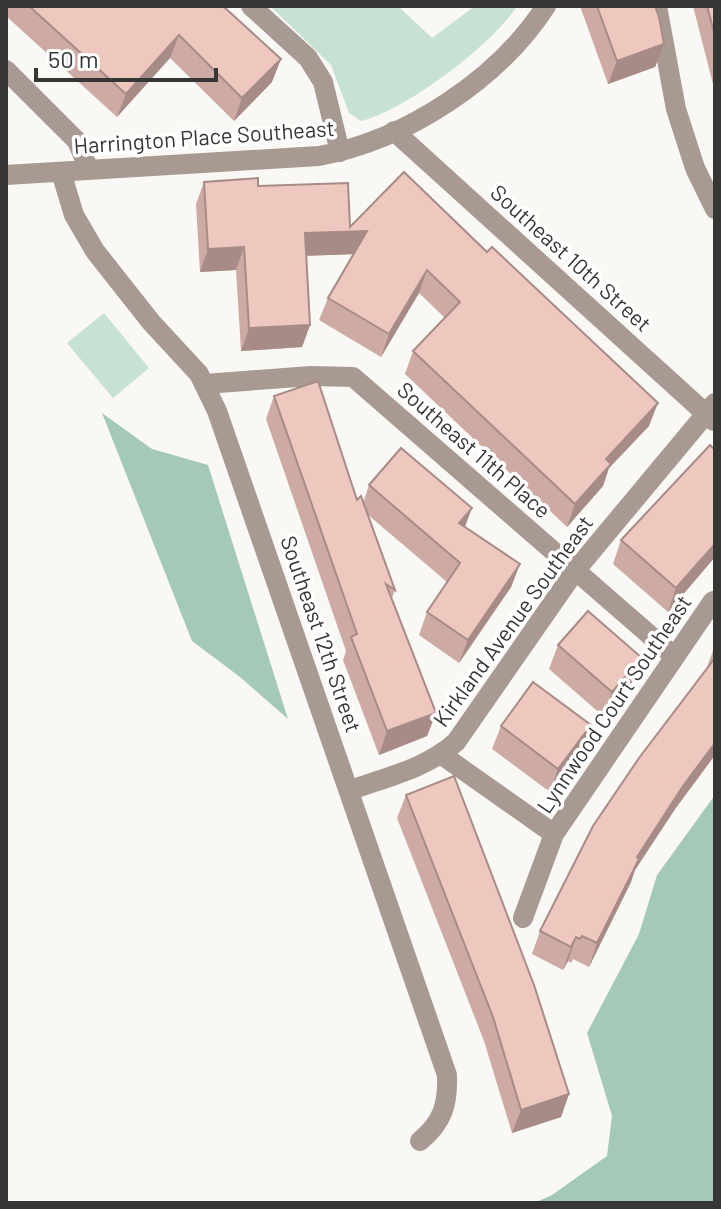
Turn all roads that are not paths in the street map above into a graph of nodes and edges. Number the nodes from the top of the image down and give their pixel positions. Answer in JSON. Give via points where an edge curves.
{"nodes":[{"id":1,"x":251,"y":6,"type":"edge"},
{"id":2,"x":546,"y":6,"type":"edge"},
{"id":3,"x":657,"y":6,"type":"edge"},
{"id":4,"x":6,"y":70,"type":"edge"},
{"id":5,"x":394,"y":131,"type":"junction"},
{"id":6,"x":340,"y":152,"type":"junction"},
{"id":7,"x":89,"y":170,"type":"junction"},
{"id":8,"x":61,"y":172,"type":"junction"},
{"id":9,"x":6,"y":175,"type":"edge"},
{"id":10,"x":715,"y":209,"type":"edge"},
{"id":11,"x":205,"y":384,"type":"junction"},
{"id":12,"x":712,"y":413,"type":"edge"},
{"id":13,"x":575,"y":571,"type":"junction"},
{"id":14,"x":713,"y":601,"type":"edge"},
{"id":15,"x":675,"y":657,"type":"junction"},
{"id":16,"x":442,"y":755,"type":"junction"},
{"id":17,"x":351,"y":790,"type":"junction"},
{"id":18,"x":554,"y":834,"type":"junction"},
{"id":19,"x":523,"y":918,"type":"dead end"},
{"id":20,"x":420,"y":1141,"type":"dead end"}],
"edges":[{"from":1,"to":6,"type":"street","via":[[308,58],[323,82]]},
{"from":2,"to":5,"type":"street","name":"Harrington Place Southeast","via":[[505,56],[460,92]]},
{"from":3,"to":10,"type":"street","via":[[676,109]]},
{"from":4,"to":7,"type":"street","via":[[77,141]]},
{"from":5,"to":6,"type":"street","name":"Harrington Place Southeast"},
{"from":5,"to":12,"type":"street","name":"Southeast 10th Street"},
{"from":6,"to":7,"type":"street","name":"Harrington Place Southeast"},
{"from":7,"to":8,"type":"street","name":"Harrington Place Southeast"},
{"from":8,"to":9,"type":"street","name":"Harrington Place Southeast"},
{"from":8,"to":11,"type":"street","name":"Southeast 12th Street","via":[[74,215],[95,251]]},
{"from":11,"to":13,"type":"street","name":"Southeast 11th Place","via":[[353,377]]},
{"from":11,"to":17,"type":"street","name":"Southeast 12th Street"},
{"from":12,"to":13,"type":"street","name":"Kirkland Avenue Southeast"},
{"from":13,"to":15,"type":"street","name":"Southeast 11th Place"},
{"from":13,"to":16,"type":"street","name":"Kirkland Avenue Southeast"},
{"from":14,"to":15,"type":"street","name":"Lynnwood Court Southeast"},
{"from":15,"to":18,"type":"street","name":"Lynnwood Court Southeast"},
{"from":16,"to":17,"type":"street","name":"Kirkland Avenue Southeast"},
{"from":16,"to":18,"type":"street","name":"Lynnwood Court Southeast"},
{"from":17,"to":20,"type":"street","name":"Southeast 12th Street","via":[[447,1075],[448,1100],[437,1127]]},
{"from":18,"to":19,"type":"street","name":"Lynnwood Court Southeast"}]}
